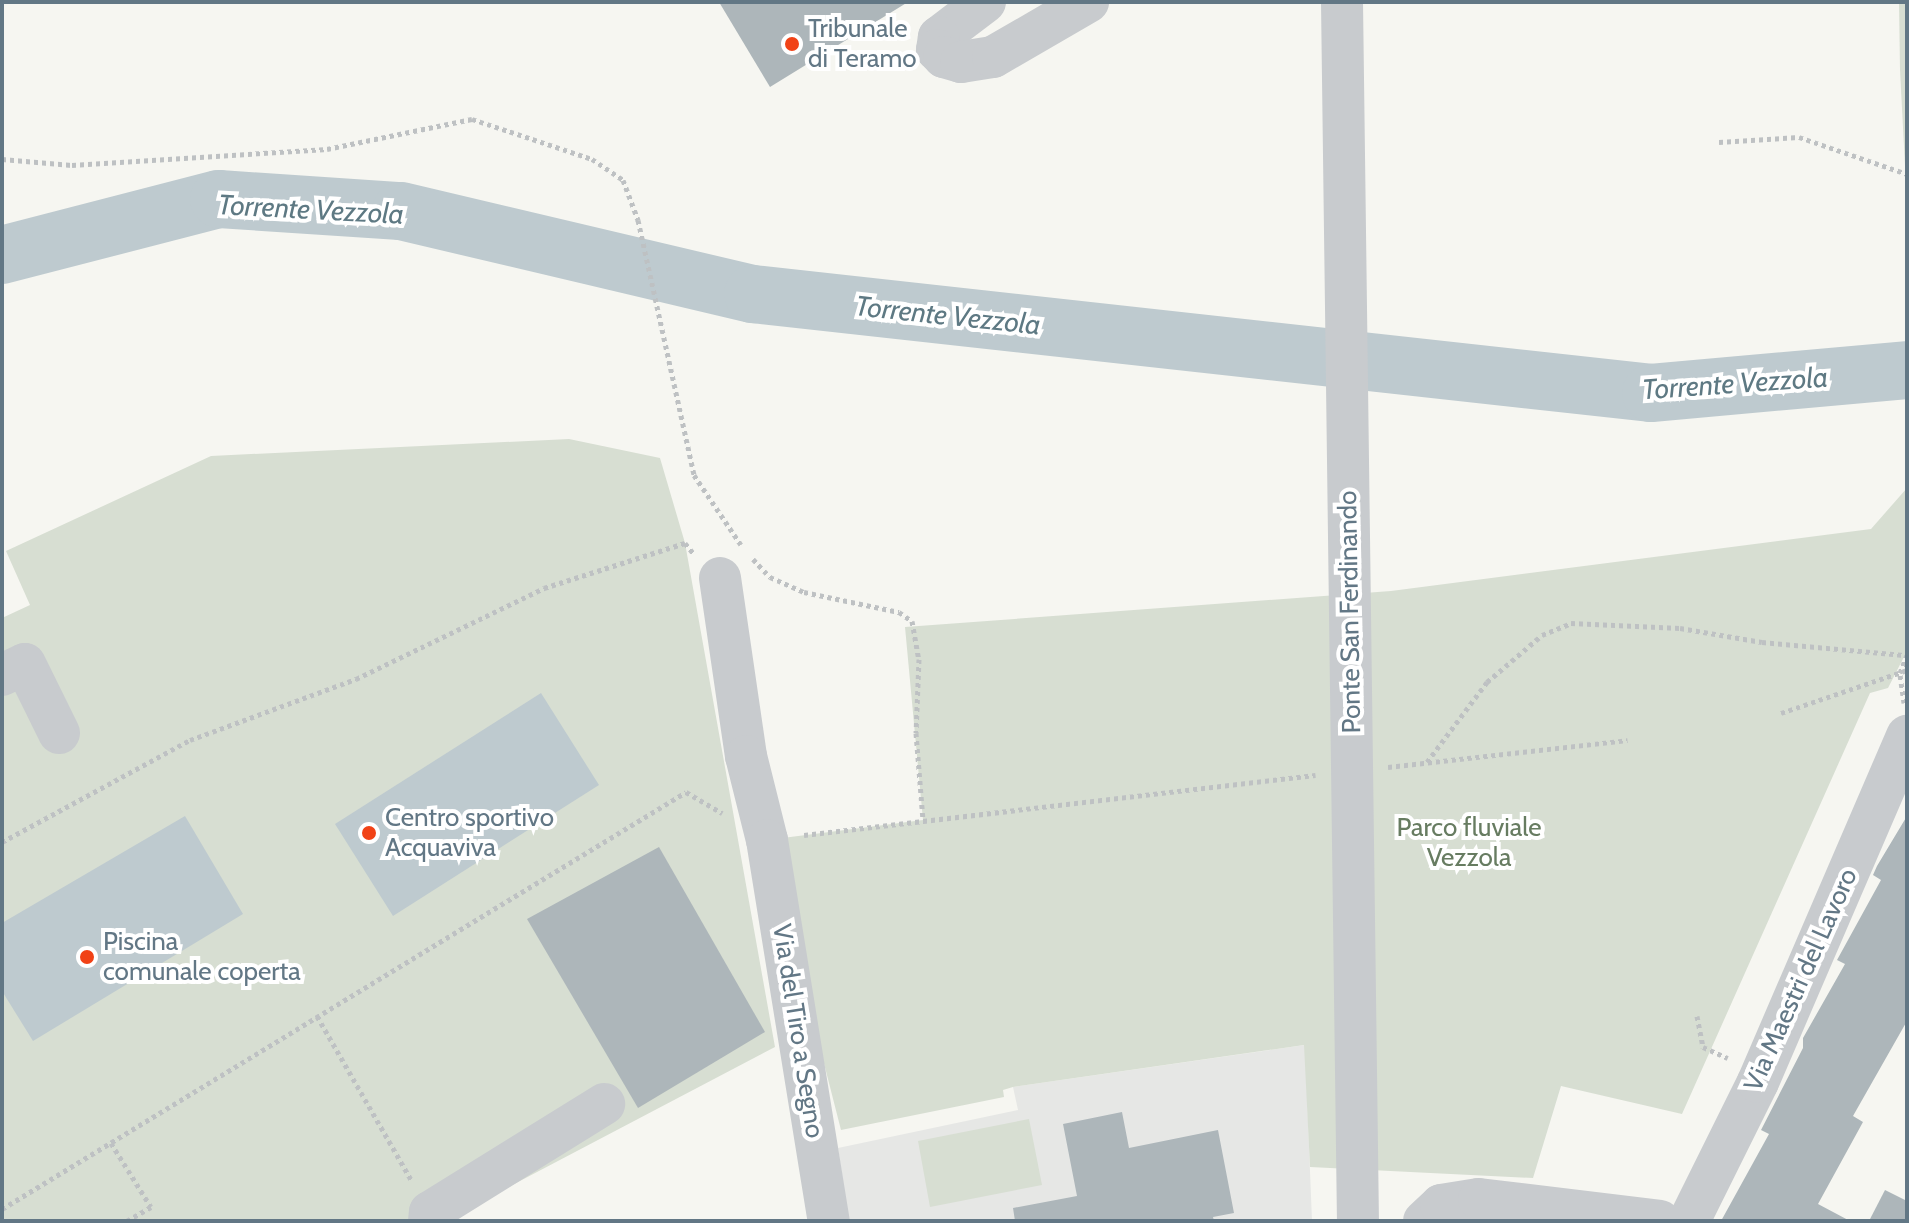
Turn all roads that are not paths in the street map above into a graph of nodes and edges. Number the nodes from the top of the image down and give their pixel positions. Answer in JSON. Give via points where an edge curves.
{"nodes":[{"id":1,"x":985,"y":2,"type":"edge"},
{"id":2,"x":1088,"y":2,"type":"edge"},
{"id":3,"x":1342,"y":2,"type":"edge"},
{"id":4,"x":720,"y":578,"type":"dead end"},
{"id":5,"x":2,"y":675,"type":"edge"},
{"id":6,"x":59,"y":733,"type":"dead end"},
{"id":7,"x":1907,"y":736,"type":"edge"},
{"id":8,"x":604,"y":1104,"type":"dead end"},
{"id":9,"x":429,"y":1217,"type":"edge"},
{"id":10,"x":829,"y":1221,"type":"edge"},
{"id":11,"x":1358,"y":1221,"type":"edge"},
{"id":12,"x":1424,"y":1221,"type":"edge"},
{"id":13,"x":1660,"y":1221,"type":"edge"},
{"id":14,"x":1689,"y":1221,"type":"edge"}],
"edges":[{"from":1,"to":2,"type":"street","via":[[939,37],[937,50],[944,57],[961,62],[993,57]]},
{"from":3,"to":11,"type":"street","name":"Ponte San Ferdinando","bridge":true},
{"from":4,"to":10,"type":"street","name":"Via del Tiro a Segno","via":[[746,756],[767,840]]},
{"from":5,"to":6,"type":"street","via":[[25,664]]},
{"from":7,"to":14,"type":"street","name":"Via Maestri del Lavoro","via":[[1762,1072]]},
{"from":8,"to":9,"type":"street"},
{"from":12,"to":13,"type":"street","via":[[1441,1205],[1479,1199]]}]}
